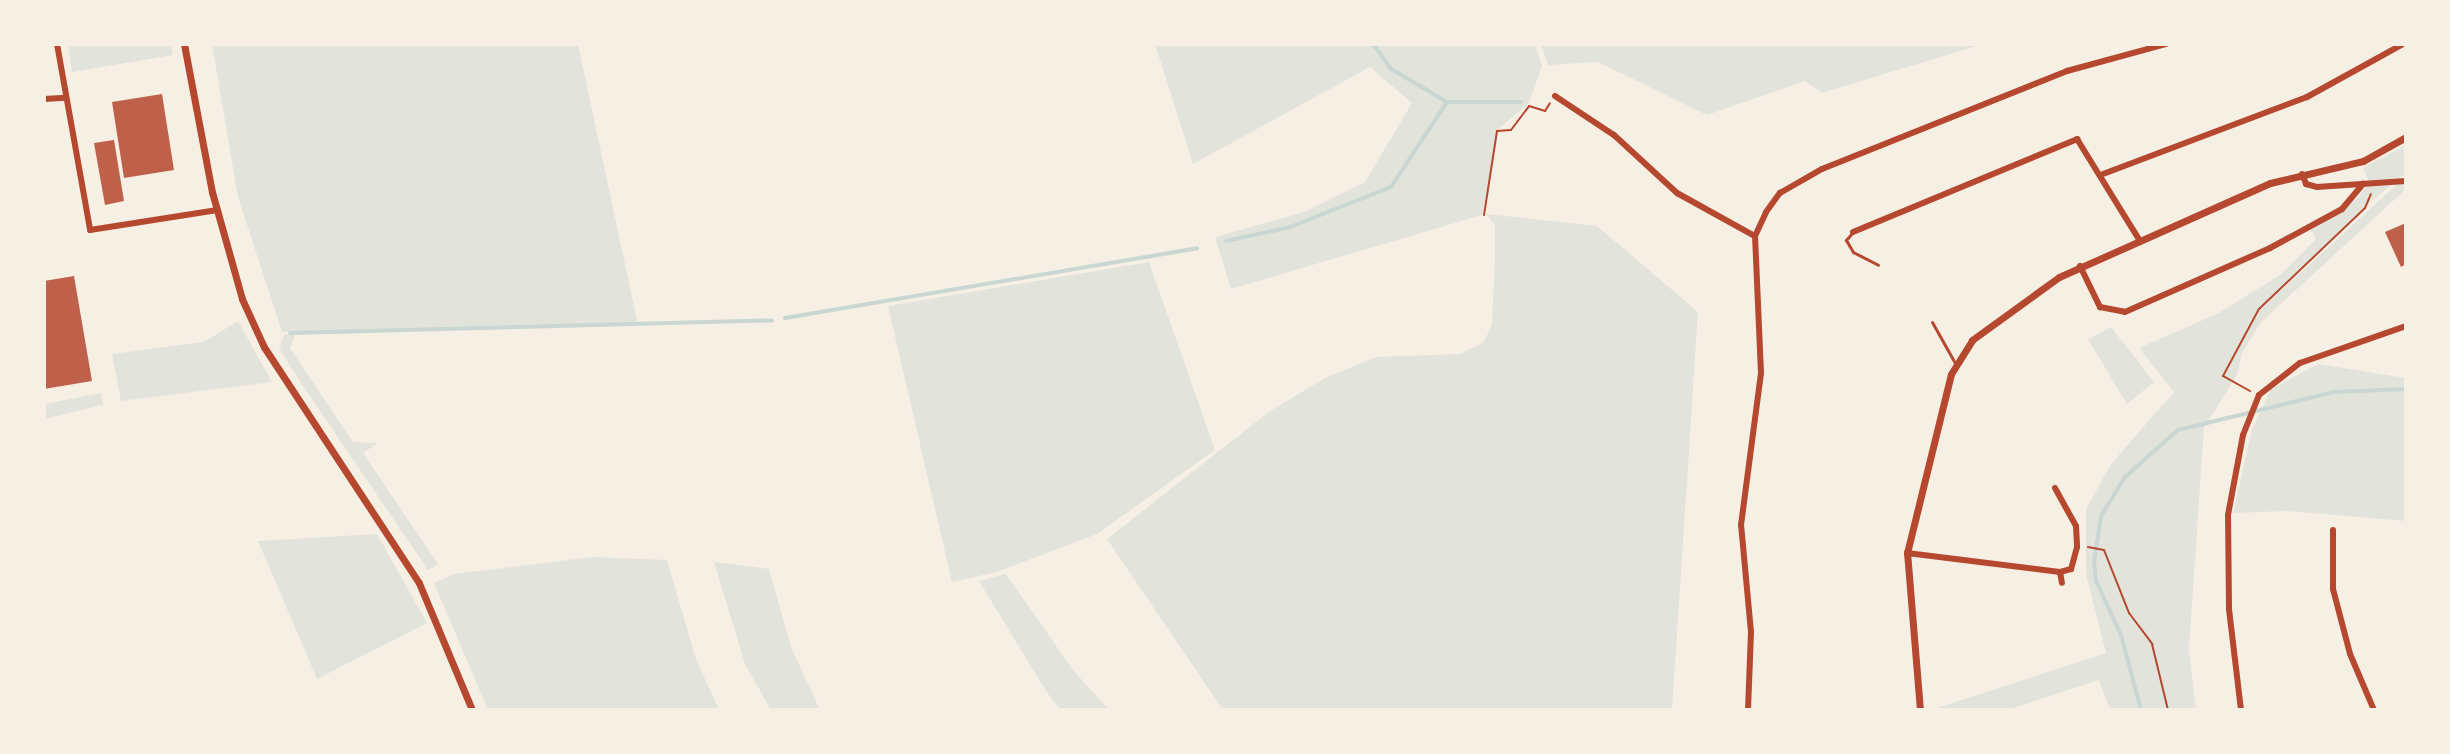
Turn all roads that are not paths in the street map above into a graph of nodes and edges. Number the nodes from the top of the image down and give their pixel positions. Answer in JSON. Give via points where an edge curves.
{"nodes":[{"id":1,"x":57,"y":44,"type":"edge"},
{"id":2,"x":184,"y":44,"type":"edge"},
{"id":3,"x":2166,"y":44,"type":"edge"},
{"id":4,"x":2403,"y":44,"type":"edge"},
{"id":5,"x":1555,"y":96,"type":"road end"},
{"id":6,"x":66,"y":98,"type":"junction"},
{"id":7,"x":44,"y":99,"type":"edge"},
{"id":8,"x":2406,"y":137,"type":"edge"},
{"id":9,"x":2103,"y":174,"type":"junction"},
{"id":10,"x":2302,"y":174,"type":"junction"},
{"id":11,"x":2406,"y":181,"type":"edge"},
{"id":12,"x":2363,"y":184,"type":"junction"},
{"id":13,"x":217,"y":210,"type":"junction"},
{"id":14,"x":1853,"y":232,"type":"joint"},
{"id":15,"x":1755,"y":236,"type":"junction"},
{"id":16,"x":2140,"y":241,"type":"junction"},
{"id":17,"x":1878,"y":265,"type":"dead end"},
{"id":18,"x":2080,"y":266,"type":"junction"},
{"id":19,"x":1932,"y":322,"type":"dead end"},
{"id":20,"x":2406,"y":326,"type":"edge"},
{"id":21,"x":1955,"y":363,"type":"junction"},
{"id":22,"x":2055,"y":488,"type":"dead end"},
{"id":23,"x":2333,"y":530,"type":"dead end"},
{"id":24,"x":1907,"y":553,"type":"junction"},
{"id":25,"x":2060,"y":572,"type":"junction"},
{"id":26,"x":2062,"y":583,"type":"dead end"},
{"id":27,"x":472,"y":710,"type":"edge"},
{"id":28,"x":1748,"y":710,"type":"edge"},
{"id":29,"x":1920,"y":710,"type":"edge"},
{"id":30,"x":2241,"y":710,"type":"edge"},
{"id":31,"x":2374,"y":710,"type":"edge"}],
"edges":[{"from":1,"to":6,"type":"street"},
{"from":2,"to":13,"type":"street"},
{"from":3,"to":15,"type":"street","via":[[2067,71],[1801,179],[1780,193]]},
{"from":4,"to":9,"type":"street","via":[[2307,97]]},
{"from":5,"to":15,"type":"street","via":[[1603,126],[1677,193]]},
{"from":6,"to":7,"type":"street"},
{"from":6,"to":13,"type":"street","via":[[90,230]]},
{"from":8,"to":10,"type":"street","via":[[2363,161]]},
{"from":9,"to":14,"type":"street","via":[[2077,139]]},
{"from":9,"to":16,"type":"street"},
{"from":10,"to":12,"type":"street","via":[[2312,186]]},
{"from":10,"to":16,"type":"street"},
{"from":11,"to":12,"type":"street"},
{"from":12,"to":18,"type":"street","via":[[2342,209],[2270,248],[2125,312],[2100,307]]},
{"from":13,"to":27,"type":"street","via":[[232,271],[264,347],[419,583]]},
{"from":14,"to":17,"type":"lane","via":[[1846,240],[1853,252]]},
{"from":15,"to":28,"type":"street","via":[[1761,373],[1741,525],[1751,632]]},
{"from":16,"to":18,"type":"street"},
{"from":18,"to":21,"type":"street","via":[[2010,307]]},
{"from":19,"to":21,"type":"lane"},
{"from":20,"to":30,"type":"street","via":[[2300,363],[2259,395],[2243,435],[2228,515],[2229,609]]},
{"from":21,"to":24,"type":"street"},
{"from":22,"to":25,"type":"street","via":[[2076,526],[2071,569]]},
{"from":23,"to":31,"type":"street","via":[[2333,589],[2350,654]]},
{"from":24,"to":25,"type":"street"},
{"from":24,"to":29,"type":"street"},
{"from":25,"to":26,"type":"street"}]}
